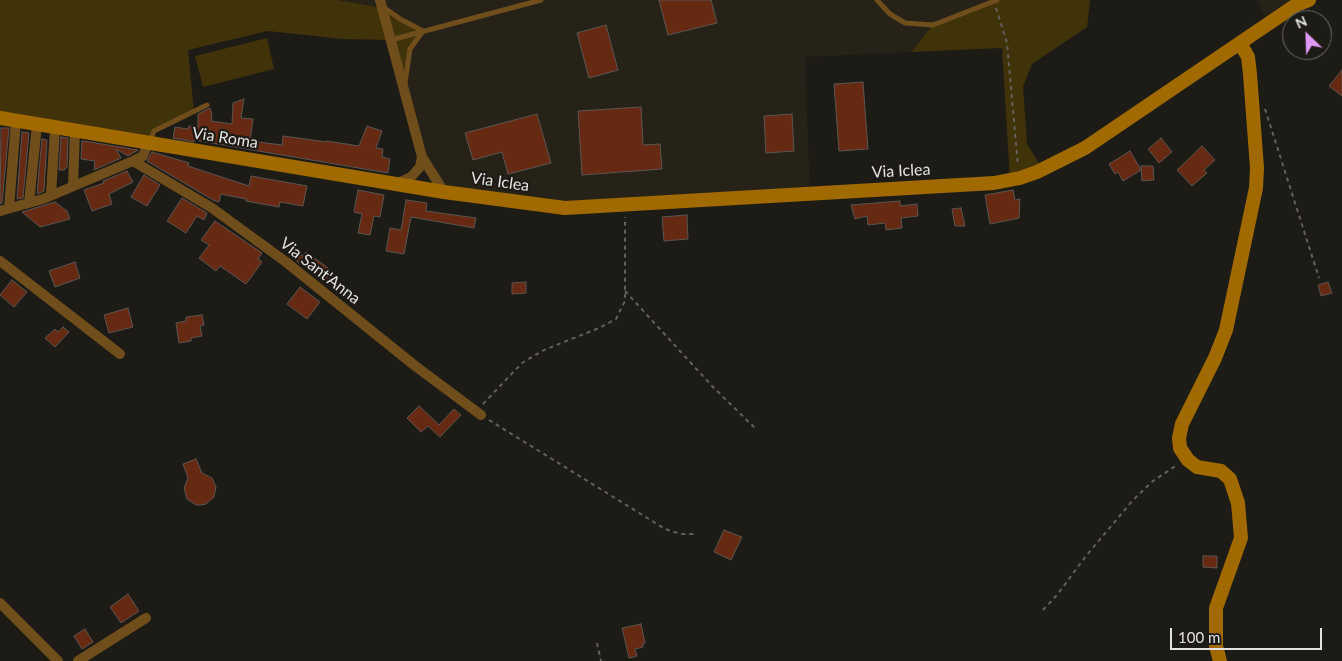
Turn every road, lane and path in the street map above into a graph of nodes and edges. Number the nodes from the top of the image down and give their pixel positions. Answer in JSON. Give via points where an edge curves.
{"nodes":[{"id":1,"x":541,"y":0,"type":"edge"},
{"id":2,"x":877,"y":0,"type":"edge"},
{"id":3,"x":1309,"y":0,"type":"edge"},
{"id":4,"x":995,"y":1,"type":"edge"},
{"id":5,"x":381,"y":3,"type":"edge"},
{"id":6,"x":423,"y":32,"type":"junction"},
{"id":7,"x":391,"y":40,"type":"junction"},
{"id":8,"x":1240,"y":43,"type":"junction"},
{"id":9,"x":405,"y":91,"type":"junction"},
{"id":10,"x":1264,"y":104,"type":"dead end"},
{"id":11,"x":207,"y":105,"type":"dead end"},
{"id":12,"x":5,"y":120,"type":"edge"},
{"id":13,"x":37,"y":124,"type":"junction"},
{"id":14,"x":55,"y":128,"type":"junction"},
{"id":15,"x":75,"y":131,"type":"junction"},
{"id":16,"x":148,"y":143,"type":"junction"},
{"id":17,"x":422,"y":157,"type":"junction"},
{"id":18,"x":132,"y":161,"type":"junction"},
{"id":19,"x":430,"y":170,"type":"junction"},
{"id":20,"x":1020,"y":178,"type":"junction"},
{"id":21,"x":417,"y":183,"type":"junction"},
{"id":22,"x":73,"y":186,"type":"junction"},
{"id":23,"x":444,"y":192,"type":"junction"},
{"id":24,"x":51,"y":195,"type":"junction"},
{"id":25,"x":29,"y":203,"type":"junction"},
{"id":26,"x":624,"y":205,"type":"junction"},
{"id":27,"x":4,"y":210,"type":"edge"},
{"id":28,"x":0,"y":261,"type":"edge"},
{"id":29,"x":1319,"y":278,"type":"dead end"},
{"id":30,"x":625,"y":290,"type":"junction"},
{"id":31,"x":120,"y":354,"type":"dead end"},
{"id":32,"x":478,"y":413,"type":"junction"},
{"id":33,"x":757,"y":430,"type":"dead end"},
{"id":34,"x":1188,"y":460,"type":"junction"},
{"id":35,"x":694,"y":534,"type":"dead end"},
{"id":36,"x":0,"y":603,"type":"edge"},
{"id":37,"x":1043,"y":610,"type":"dead end"},
{"id":38,"x":146,"y":618,"type":"dead end"},
{"id":39,"x":597,"y":642,"type":"dead end"},
{"id":40,"x":58,"y":661,"type":"edge"},
{"id":41,"x":78,"y":661,"type":"edge"},
{"id":42,"x":601,"y":661,"type":"edge"},
{"id":43,"x":1220,"y":661,"type":"edge"}],
"edges":[{"from":1,"to":6,"type":"lane"},
{"from":2,"to":4,"type":"lane","via":[[890,14],[905,23],[933,25]]},
{"from":3,"to":8,"type":"street","name":"Via Iclea","via":[[1296,5]]},
{"from":4,"to":20,"type":"path","via":[[1007,43]]},
{"from":5,"to":6,"type":"lane"},
{"from":5,"to":7,"type":"street"},
{"from":6,"to":7,"type":"lane"},
{"from":6,"to":9,"type":"lane","via":[[410,49]]},
{"from":7,"to":9,"type":"street"},
{"from":8,"to":20,"type":"street","name":"Via Iclea","via":[[1085,148]]},
{"from":8,"to":34,"type":"street","via":[[1248,57],[1250,74],[1256,188],[1226,330],[1182,424],[1180,448]]},
{"from":9,"to":17,"type":"street"},
{"from":10,"to":29,"type":"path"},
{"from":11,"to":16,"type":"lane","via":[[154,131]]},
{"from":12,"to":13,"type":"street","name":"Via Roma"},
{"from":12,"to":27,"type":"street"},
{"from":13,"to":14,"type":"street","name":"Via Roma"},
{"from":13,"to":25,"type":"street"},
{"from":14,"to":15,"type":"street","name":"Via Roma"},
{"from":14,"to":24,"type":"street"},
{"from":15,"to":16,"type":"street","name":"Via Roma"},
{"from":15,"to":22,"type":"street"},
{"from":16,"to":18,"type":"street","via":[[143,156]]},
{"from":16,"to":21,"type":"street","name":"Via Roma","via":[[396,184]]},
{"from":17,"to":19,"type":"street"},
{"from":17,"to":21,"type":"street"},
{"from":18,"to":22,"type":"street"},
{"from":18,"to":32,"type":"street","name":"Via Sant'Anna","via":[[212,208]]},
{"from":19,"to":21,"type":"street","via":[[427,182]]},
{"from":19,"to":23,"type":"street"},
{"from":20,"to":26,"type":"street","name":"Via Iclea","via":[[994,183]]},
{"from":21,"to":23,"type":"street","name":"Via Roma"},
{"from":22,"to":24,"type":"street"},
{"from":23,"to":26,"type":"street","name":"Via Iclea","via":[[565,208]]},
{"from":24,"to":25,"type":"street"},
{"from":25,"to":27,"type":"street"},
{"from":26,"to":30,"type":"path"},
{"from":28,"to":31,"type":"street"},
{"from":30,"to":32,"type":"path","via":[[625,301],[616,319],[544,350],[522,364]]},
{"from":30,"to":33,"type":"path","via":[[712,386]]},
{"from":32,"to":35,"type":"path","via":[[665,529]]},
{"from":34,"to":37,"type":"path","via":[[1153,481],[1133,500]]},
{"from":34,"to":43,"type":"street","via":[[1197,466],[1221,471],[1230,479],[1238,503],[1241,538],[1216,608],[1216,646]]},
{"from":36,"to":40,"type":"street"},
{"from":38,"to":41,"type":"street"},
{"from":39,"to":42,"type":"path"}]}
